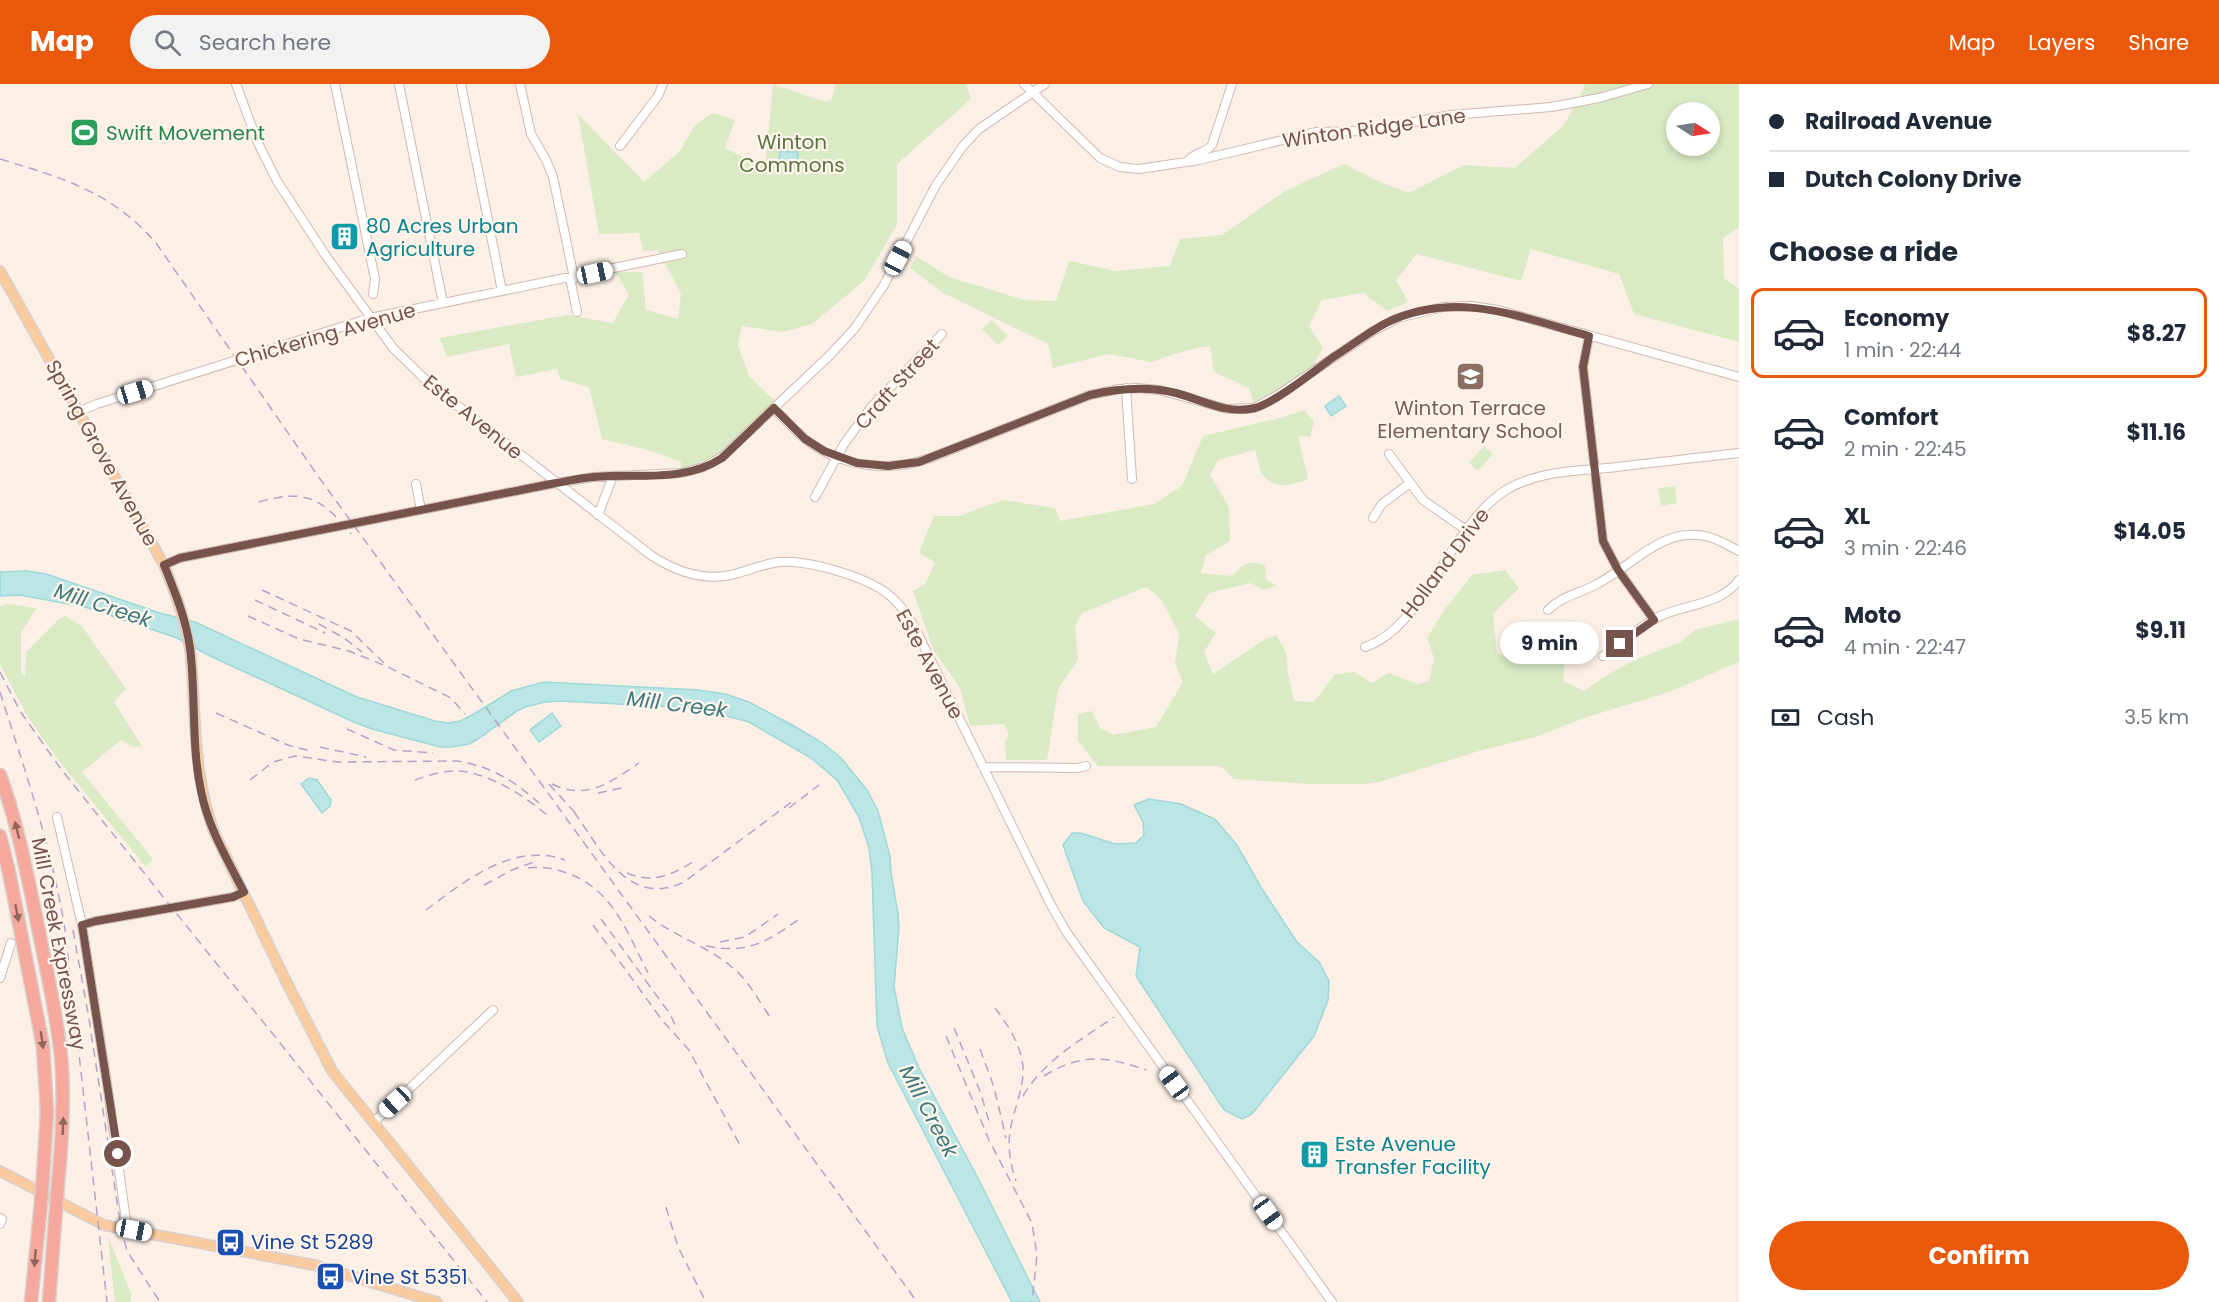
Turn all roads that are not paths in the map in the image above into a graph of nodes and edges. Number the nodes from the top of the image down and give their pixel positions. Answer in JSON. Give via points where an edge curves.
{"nodes":[{"id":1,"x":236,"y":84,"type":"edge"},
{"id":2,"x":336,"y":84,"type":"edge"},
{"id":3,"x":399,"y":84,"type":"edge"},
{"id":4,"x":461,"y":84,"type":"edge"},
{"id":5,"x":520,"y":84,"type":"edge"},
{"id":6,"x":663,"y":84,"type":"edge"},
{"id":7,"x":1024,"y":84,"type":"edge"},
{"id":8,"x":1045,"y":84,"type":"edge"},
{"id":9,"x":1232,"y":84,"type":"edge"},
{"id":10,"x":1648,"y":84,"type":"edge"},
{"id":11,"x":1033,"y":92,"type":"junction"},
{"id":12,"x":620,"y":146,"type":"dead end"},
{"id":13,"x":1187,"y":162,"type":"junction"},
{"id":14,"x":682,"y":254,"type":"dead end"},
{"id":15,"x":0,"y":270,"type":"edge"},
{"id":16,"x":572,"y":278,"type":"junction"},
{"id":17,"x":502,"y":291,"type":"junction"},
{"id":18,"x":374,"y":294,"type":"dead end"},
{"id":19,"x":442,"y":303,"type":"junction"},
{"id":20,"x":577,"y":312,"type":"dead end"},
{"id":21,"x":370,"y":318,"type":"junction"},
{"id":22,"x":942,"y":334,"type":"dead end"},
{"id":23,"x":1589,"y":336,"type":"junction"},
{"id":24,"x":1739,"y":377,"type":"edge"},
{"id":25,"x":1126,"y":388,"type":"junction"},
{"id":26,"x":774,"y":408,"type":"junction"},
{"id":27,"x":78,"y":412,"type":"junction"},
{"id":28,"x":1739,"y":453,"type":"edge"},
{"id":29,"x":1389,"y":454,"type":"dead end"},
{"id":30,"x":837,"y":457,"type":"junction"},
{"id":31,"x":1594,"y":469,"type":"junction"},
{"id":32,"x":613,"y":476,"type":"junction"},
{"id":33,"x":1132,"y":479,"type":"dead end"},
{"id":34,"x":556,"y":483,"type":"junction"},
{"id":35,"x":1410,"y":483,"type":"junction"},
{"id":36,"x":416,"y":484,"type":"dead end"},
{"id":37,"x":815,"y":496,"type":"dead end"},
{"id":38,"x":421,"y":510,"type":"junction"},
{"id":39,"x":598,"y":515,"type":"junction"},
{"id":40,"x":1373,"y":519,"type":"dead end"},
{"id":41,"x":1466,"y":530,"type":"junction"},
{"id":42,"x":1739,"y":551,"type":"edge"},
{"id":43,"x":164,"y":565,"type":"junction"},
{"id":44,"x":1618,"y":570,"type":"junction"},
{"id":45,"x":1739,"y":580,"type":"edge"},
{"id":46,"x":1548,"y":610,"type":"dead end"},
{"id":47,"x":1654,"y":620,"type":"junction"},
{"id":48,"x":1365,"y":647,"type":"dead end"},
{"id":49,"x":1603,"y":656,"type":"dead end"},
{"id":50,"x":1086,"y":766,"type":"dead end"},
{"id":51,"x":983,"y":767,"type":"junction"},
{"id":52,"x":0,"y":775,"type":"edge"},
{"id":53,"x":57,"y":817,"type":"dead end"},
{"id":54,"x":0,"y":836,"type":"edge"},
{"id":55,"x":244,"y":892,"type":"junction"},
{"id":56,"x":82,"y":925,"type":"junction"},
{"id":57,"x":11,"y":943,"type":"dead end"},
{"id":58,"x":0,"y":978,"type":"edge"},
{"id":59,"x":493,"y":1010,"type":"dead end"},
{"id":60,"x":374,"y":1122,"type":"junction"},
{"id":61,"x":0,"y":1171,"type":"edge"},
{"id":62,"x":0,"y":1218,"type":"edge"},
{"id":63,"x":0,"y":1224,"type":"edge"},
{"id":64,"x":127,"y":1228,"type":"junction"},
{"id":65,"x":31,"y":1302,"type":"edge"},
{"id":66,"x":49,"y":1302,"type":"edge"},
{"id":67,"x":436,"y":1302,"type":"edge"},
{"id":68,"x":518,"y":1302,"type":"edge"},
{"id":69,"x":1332,"y":1302,"type":"edge"}],
"edges":[{"from":1,"to":21,"type":"street","name":"Este Avenue","via":[[277,181]]},
{"from":2,"to":18,"type":"street","via":[[375,279]]},
{"from":3,"to":19,"type":"street"},
{"from":4,"to":17,"type":"street"},
{"from":5,"to":16,"type":"street","via":[[531,134],[553,177]]},
{"from":6,"to":12,"type":"street"},
{"from":7,"to":11,"type":"street","name":"Winton Ridge Lane"},
{"from":8,"to":11,"type":"street"},
{"from":9,"to":13,"type":"street","via":[[1215,141]]},
{"from":10,"to":13,"type":"street","name":"Winton Ridge Lane","via":[[1551,107],[1451,115],[1367,131],[1316,132]]},
{"from":11,"to":13,"type":"street","name":"Winton Ridge Lane","via":[[1100,158],[1113,165],[1134,169]]},
{"from":11,"to":26,"type":"street","via":[[979,129],[963,146],[936,185],[884,285],[855,328]]},
{"from":14,"to":16,"type":"street","name":"Chickering Avenue"},
{"from":15,"to":27,"type":"main road","name":"Spring Grove Avenue"},
{"from":16,"to":17,"type":"street","name":"Chickering Avenue"},
{"from":16,"to":20,"type":"street"},
{"from":17,"to":19,"type":"street","name":"Chickering Avenue"},
{"from":19,"to":21,"type":"street","name":"Chickering Avenue"},
{"from":21,"to":27,"type":"street","name":"Chickering Avenue"},
{"from":21,"to":34,"type":"street","name":"Este Avenue","via":[[393,348],[432,386]]},
{"from":22,"to":30,"type":"street","name":"Craft Street","via":[[872,406]]},
{"from":23,"to":24,"type":"street"},
{"from":23,"to":25,"type":"street","via":[[1498,310],[1443,307],[1411,313],[1385,324],[1255,408],[1227,410],[1176,393]]},
{"from":23,"to":31,"type":"street","via":[[1583,367]]},
{"from":25,"to":30,"type":"street","via":[[1090,395],[919,462],[878,466]]},
{"from":25,"to":33,"type":"street"},
{"from":26,"to":30,"type":"street","via":[[805,439]]},
{"from":26,"to":32,"type":"street","via":[[728,452],[704,467],[681,473]]},
{"from":27,"to":43,"type":"main road","name":"Spring Grove Avenue"},
{"from":28,"to":31,"type":"street","name":"Holland Drive"},
{"from":29,"to":35,"type":"street"},
{"from":30,"to":37,"type":"street","name":"Craft Street"},
{"from":31,"to":41,"type":"street","name":"Holland Drive","via":[[1549,474],[1516,485],[1487,505]]},
{"from":31,"to":44,"type":"street","via":[[1603,541]]},
{"from":32,"to":34,"type":"street"},
{"from":32,"to":39,"type":"street"},
{"from":34,"to":38,"type":"street"},
{"from":34,"to":39,"type":"street","name":"Este Avenue"},
{"from":35,"to":40,"type":"street","via":[[1382,504]]},
{"from":35,"to":41,"type":"street","via":[[1423,500]]},
{"from":36,"to":38,"type":"street"},
{"from":38,"to":43,"type":"street","via":[[180,558]]},
{"from":39,"to":51,"type":"street","name":"Este Avenue","via":[[652,556],[681,571],[716,576],[766,564],[797,562],[840,573],[879,589],[897,602],[914,626]]},
{"from":41,"to":48,"type":"street","name":"Holland Drive","via":[[1405,619],[1386,636]]},
{"from":42,"to":44,"type":"street","via":[[1709,537],[1684,535],[1657,543]]},
{"from":43,"to":55,"type":"main road","name":"Spring Grove Avenue","via":[[180,608],[191,659],[200,788],[214,832]]},
{"from":44,"to":46,"type":"street","via":[[1595,585],[1559,599]]},
{"from":44,"to":47,"type":"street"},
{"from":45,"to":47,"type":"street","via":[[1719,597],[1678,608]]},
{"from":47,"to":49,"type":"street"},
{"from":50,"to":51,"type":"street"},
{"from":51,"to":69,"type":"street","name":"Este Avenue","via":[[1067,933]]},
{"from":66,"to":52,"type":"highway","name":"Mill Creek Expressway","one_way":true,"bridge":true,"via":[[62,1142],[61,1055],[19,836]]},
{"from":53,"to":56,"type":"street"},
{"from":54,"to":65,"type":"highway","name":"Mill Creek Expressway","one_way":true,"bridge":true,"via":[[43,1046],[47,1112]]},
{"from":55,"to":56,"type":"street"},
{"from":55,"to":60,"type":"main road","name":"Spring Grove Avenue","via":[[332,1071]]},
{"from":56,"to":64,"type":"street"},
{"from":57,"to":58,"type":"street"},
{"from":59,"to":60,"type":"street"},
{"from":60,"to":68,"type":"main road","name":"Spring Grove Avenue"},
{"from":61,"to":64,"type":"main road","via":[[104,1225]]},
{"from":62,"to":63,"type":"street"},
{"from":64,"to":67,"type":"main road","via":[[314,1265]]}]}
